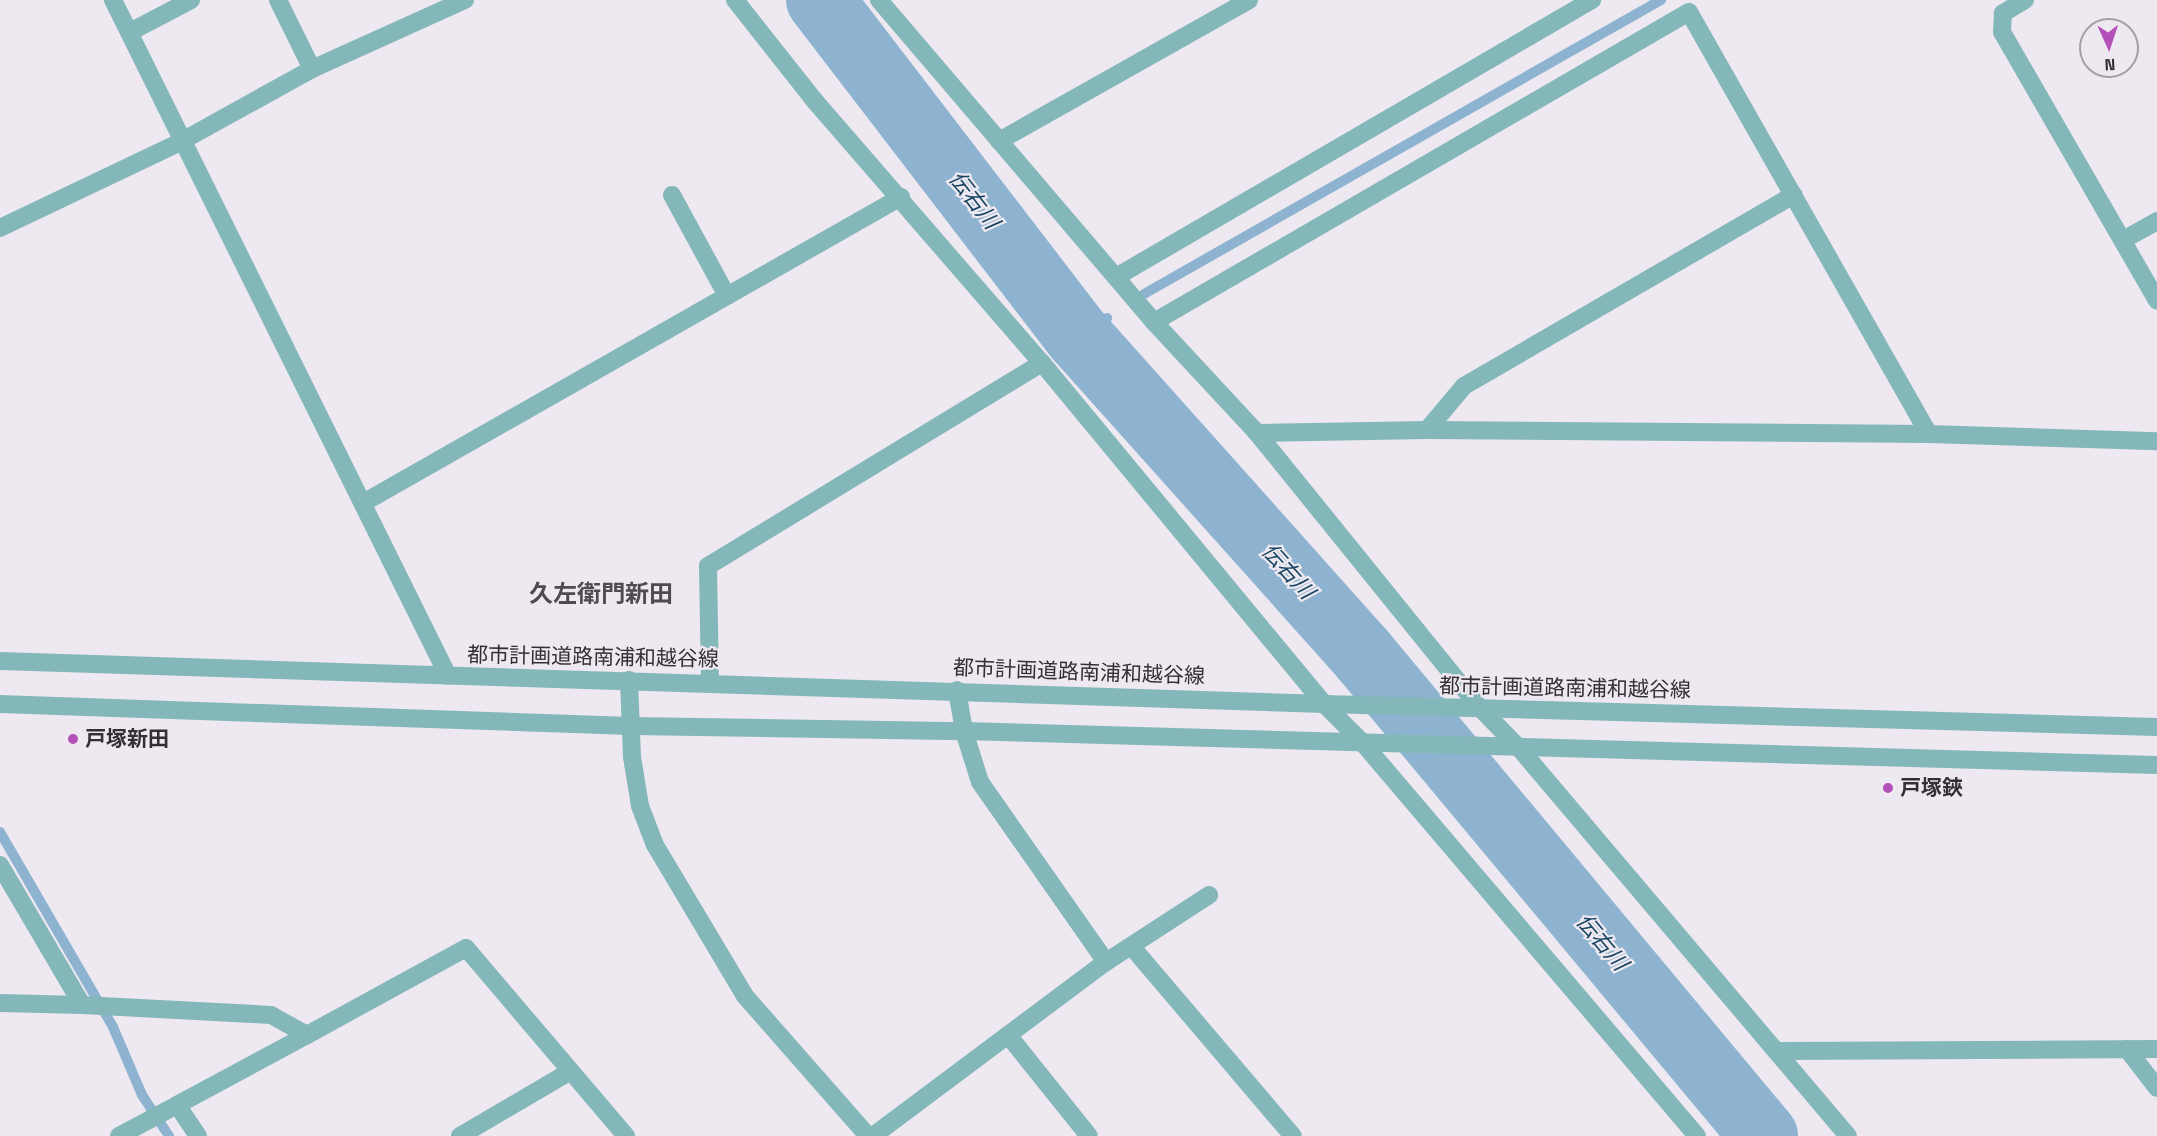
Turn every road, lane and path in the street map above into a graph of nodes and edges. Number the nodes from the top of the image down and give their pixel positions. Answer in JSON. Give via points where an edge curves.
{"nodes":[{"id":1,"x":113,"y":0,"type":"edge"},
{"id":2,"x":191,"y":0,"type":"edge"},
{"id":3,"x":278,"y":0,"type":"edge"},
{"id":4,"x":465,"y":0,"type":"edge"},
{"id":5,"x":735,"y":0,"type":"edge"},
{"id":6,"x":1249,"y":0,"type":"edge"},
{"id":7,"x":1592,"y":0,"type":"edge"},
{"id":8,"x":2025,"y":0,"type":"edge"},
{"id":9,"x":886,"y":2,"type":"edge"},
{"id":10,"x":130,"y":32,"type":"junction"},
{"id":11,"x":312,"y":69,"type":"junction"},
{"id":12,"x":182,"y":141,"type":"junction"},
{"id":13,"x":999,"y":141,"type":"junction"},
{"id":14,"x":672,"y":195,"type":"dead end"},
{"id":15,"x":1794,"y":195,"type":"junction"},
{"id":16,"x":901,"y":197,"type":"junction"},
{"id":17,"x":2157,"y":221,"type":"edge"},
{"id":18,"x":0,"y":228,"type":"edge"},
{"id":19,"x":2123,"y":240,"type":"junction"},
{"id":20,"x":1116,"y":277,"type":"junction"},
{"id":21,"x":727,"y":296,"type":"junction"},
{"id":22,"x":2157,"y":300,"type":"edge"},
{"id":23,"x":1155,"y":322,"type":"junction"},
{"id":24,"x":1042,"y":363,"type":"junction"},
{"id":25,"x":1427,"y":430,"type":"junction"},
{"id":26,"x":1257,"y":433,"type":"junction"},
{"id":27,"x":1929,"y":434,"type":"junction"},
{"id":28,"x":2157,"y":441,"type":"edge"},
{"id":29,"x":363,"y":503,"type":"junction"},
{"id":30,"x":0,"y":661,"type":"edge"},
{"id":31,"x":448,"y":676,"type":"junction"},
{"id":32,"x":629,"y":680,"type":"junction"},
{"id":33,"x":710,"y":682,"type":"junction"},
{"id":34,"x":957,"y":690,"type":"junction"},
{"id":35,"x":0,"y":704,"type":"edge"},
{"id":36,"x":1324,"y":704,"type":"junction"},
{"id":37,"x":1479,"y":707,"type":"junction"},
{"id":38,"x":631,"y":726,"type":"junction"},
{"id":39,"x":2157,"y":727,"type":"edge"},
{"id":40,"x":964,"y":731,"type":"junction"},
{"id":41,"x":1362,"y":742,"type":"junction"},
{"id":42,"x":1520,"y":750,"type":"junction"},
{"id":43,"x":2157,"y":765,"type":"edge"},
{"id":44,"x":0,"y":865,"type":"edge"},
{"id":45,"x":1209,"y":895,"type":"dead end"},
{"id":46,"x":1132,"y":947,"type":"junction"},
{"id":47,"x":1106,"y":962,"type":"junction"},
{"id":48,"x":0,"y":1003,"type":"edge"},
{"id":49,"x":82,"y":1005,"type":"junction"},
{"id":50,"x":307,"y":1035,"type":"junction"},
{"id":51,"x":1008,"y":1035,"type":"junction"},
{"id":52,"x":2127,"y":1049,"type":"junction"},
{"id":53,"x":2157,"y":1049,"type":"edge"},
{"id":54,"x":1776,"y":1051,"type":"junction"},
{"id":55,"x":569,"y":1071,"type":"junction"},
{"id":56,"x":2157,"y":1088,"type":"edge"},
{"id":57,"x":177,"y":1105,"type":"junction"},
{"id":58,"x":118,"y":1136,"type":"edge"},
{"id":59,"x":198,"y":1136,"type":"edge"},
{"id":60,"x":460,"y":1136,"type":"edge"},
{"id":61,"x":626,"y":1136,"type":"edge"},
{"id":62,"x":867,"y":1136,"type":"edge"},
{"id":63,"x":873,"y":1136,"type":"edge"},
{"id":64,"x":1089,"y":1136,"type":"edge"},
{"id":65,"x":1293,"y":1136,"type":"edge"},
{"id":66,"x":1697,"y":1136,"type":"edge"},
{"id":67,"x":1848,"y":1136,"type":"edge"}],
"edges":[{"from":1,"to":10,"type":"street"},
{"from":2,"to":10,"type":"street"},
{"from":3,"to":11,"type":"street"},
{"from":4,"to":11,"type":"street"},
{"from":5,"to":16,"type":"street","via":[[814,99]]},
{"from":6,"to":13,"type":"street"},
{"from":7,"to":20,"type":"street"},
{"from":8,"to":19,"type":"street","via":[[2003,13],[2002,32]]},
{"from":9,"to":13,"type":"street"},
{"from":10,"to":12,"type":"street"},
{"from":11,"to":12,"type":"street"},
{"from":12,"to":18,"type":"street"},
{"from":12,"to":29,"type":"street"},
{"from":13,"to":20,"type":"street"},
{"from":14,"to":21,"type":"street"},
{"from":15,"to":23,"type":"street","via":[[1689,12]]},
{"from":15,"to":25,"type":"street","via":[[1464,386]]},
{"from":15,"to":27,"type":"street"},
{"from":16,"to":21,"type":"street"},
{"from":16,"to":24,"type":"street"},
{"from":17,"to":19,"type":"street"},
{"from":19,"to":22,"type":"street"},
{"from":20,"to":23,"type":"street"},
{"from":21,"to":29,"type":"street"},
{"from":23,"to":26,"type":"street"},
{"from":24,"to":33,"type":"street","via":[[708,566]]},
{"from":24,"to":36,"type":"street"},
{"from":25,"to":26,"type":"street"},
{"from":25,"to":27,"type":"street"},
{"from":26,"to":37,"type":"street"},
{"from":27,"to":28,"type":"street"},
{"from":29,"to":31,"type":"street"},
{"from":30,"to":31,"type":"street","name":"都市計画道路南浦和越谷線"},
{"from":31,"to":32,"type":"street","name":"都市計画道路南浦和越谷線"},
{"from":32,"to":33,"type":"street","name":"都市計画道路南浦和越谷線"},
{"from":32,"to":38,"type":"street"},
{"from":33,"to":34,"type":"street","name":"都市計画道路南浦和越谷線"},
{"from":34,"to":36,"type":"street","name":"都市計画道路南浦和越谷線"},
{"from":34,"to":40,"type":"street"},
{"from":35,"to":38,"type":"street"},
{"from":36,"to":37,"type":"street","name":"都市計画道路南浦和越谷線"},
{"from":36,"to":41,"type":"street"},
{"from":37,"to":39,"type":"street","name":"都市計画道路南浦和越谷線"},
{"from":37,"to":42,"type":"street"},
{"from":38,"to":40,"type":"street"},
{"from":38,"to":62,"type":"street","via":[[640,806],[655,845],[745,996]]},
{"from":40,"to":41,"type":"street"},
{"from":40,"to":47,"type":"street","via":[[980,782]]},
{"from":41,"to":42,"type":"street"},
{"from":41,"to":66,"type":"street"},
{"from":42,"to":43,"type":"street"},
{"from":42,"to":54,"type":"street"},
{"from":44,"to":49,"type":"street"},
{"from":45,"to":46,"type":"street"},
{"from":46,"to":47,"type":"street"},
{"from":46,"to":65,"type":"street"},
{"from":47,"to":51,"type":"street"},
{"from":48,"to":49,"type":"street"},
{"from":49,"to":50,"type":"street","via":[[271,1015]]},
{"from":50,"to":55,"type":"street","via":[[466,948]]},
{"from":50,"to":57,"type":"street"},
{"from":51,"to":63,"type":"street"},
{"from":51,"to":64,"type":"street"},
{"from":52,"to":53,"type":"street"},
{"from":52,"to":54,"type":"street"},
{"from":52,"to":56,"type":"street"},
{"from":54,"to":67,"type":"street"},
{"from":55,"to":60,"type":"street"},
{"from":55,"to":61,"type":"street"},
{"from":57,"to":58,"type":"street"},
{"from":57,"to":59,"type":"street"}]}
